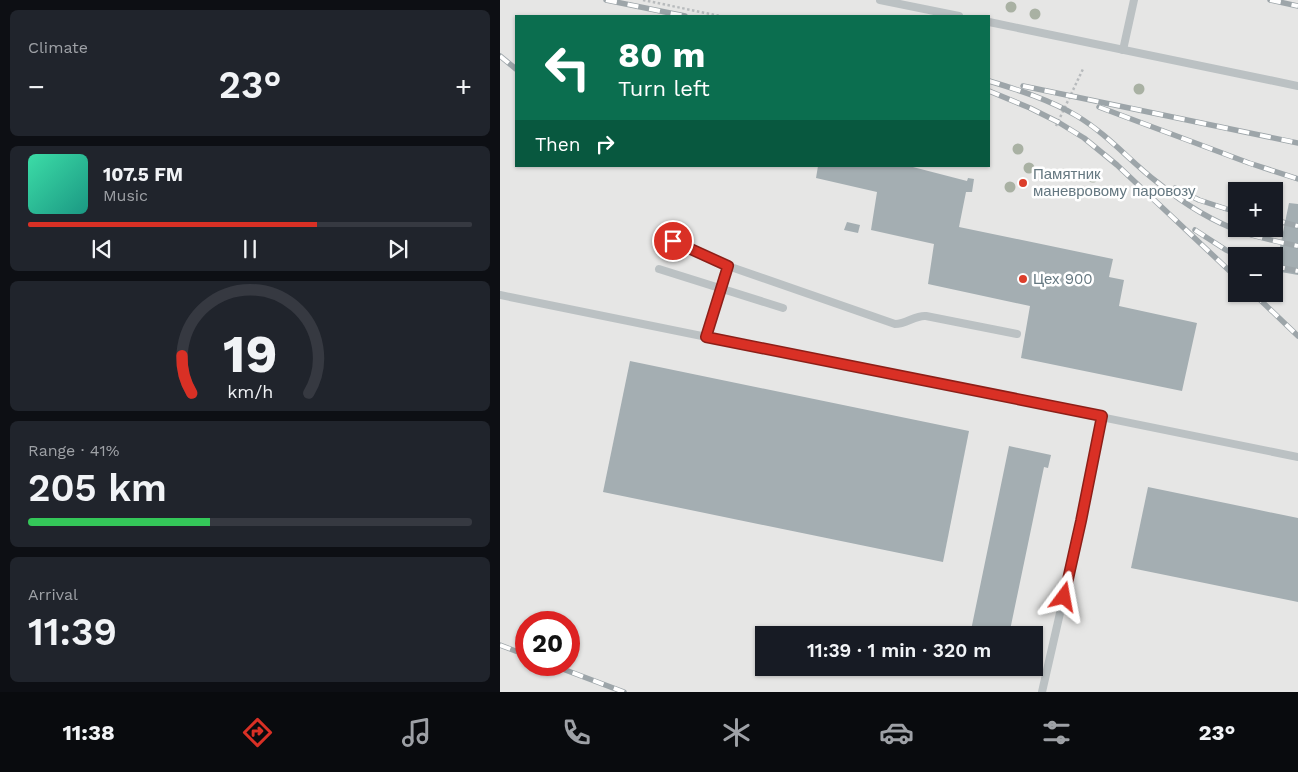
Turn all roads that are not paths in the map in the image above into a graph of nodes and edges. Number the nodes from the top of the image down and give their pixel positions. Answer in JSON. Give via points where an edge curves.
{"nodes":[{"id":1,"x":880,"y":0,"type":"edge"},
{"id":2,"x":1134,"y":0,"type":"edge"},
{"id":3,"x":954,"y":15,"type":"edge"},
{"id":4,"x":990,"y":22,"type":"edge"},
{"id":5,"x":1123,"y":50,"type":"junction"},
{"id":6,"x":1298,"y":86,"type":"edge"},
{"id":7,"x":673,"y":241,"type":"dead end"},
{"id":8,"x":728,"y":266,"type":"junction"},
{"id":9,"x":659,"y":269,"type":"dead end"},
{"id":10,"x":720,"y":289,"type":"junction"},
{"id":11,"x":500,"y":295,"type":"edge"},
{"id":12,"x":783,"y":308,"type":"dead end"},
{"id":13,"x":1017,"y":334,"type":"dead end"},
{"id":14,"x":706,"y":337,"type":"junction"},
{"id":15,"x":1102,"y":416,"type":"junction"},
{"id":16,"x":1298,"y":457,"type":"edge"},
{"id":17,"x":1042,"y":692,"type":"edge"}],
"edges":[{"from":1,"to":3,"type":"lane"},
{"from":2,"to":5,"type":"lane"},
{"from":4,"to":5,"type":"lane"},
{"from":5,"to":6,"type":"lane"},
{"from":7,"to":8,"type":"lane"},
{"from":8,"to":10,"type":"lane"},
{"from":8,"to":13,"type":"lane","via":[[895,324],[920,315]]},
{"from":9,"to":10,"type":"lane"},
{"from":10,"to":12,"type":"lane"},
{"from":10,"to":14,"type":"lane"},
{"from":11,"to":14,"type":"lane"},
{"from":14,"to":15,"type":"lane"},
{"from":15,"to":16,"type":"lane"},
{"from":15,"to":17,"type":"lane"}]}
